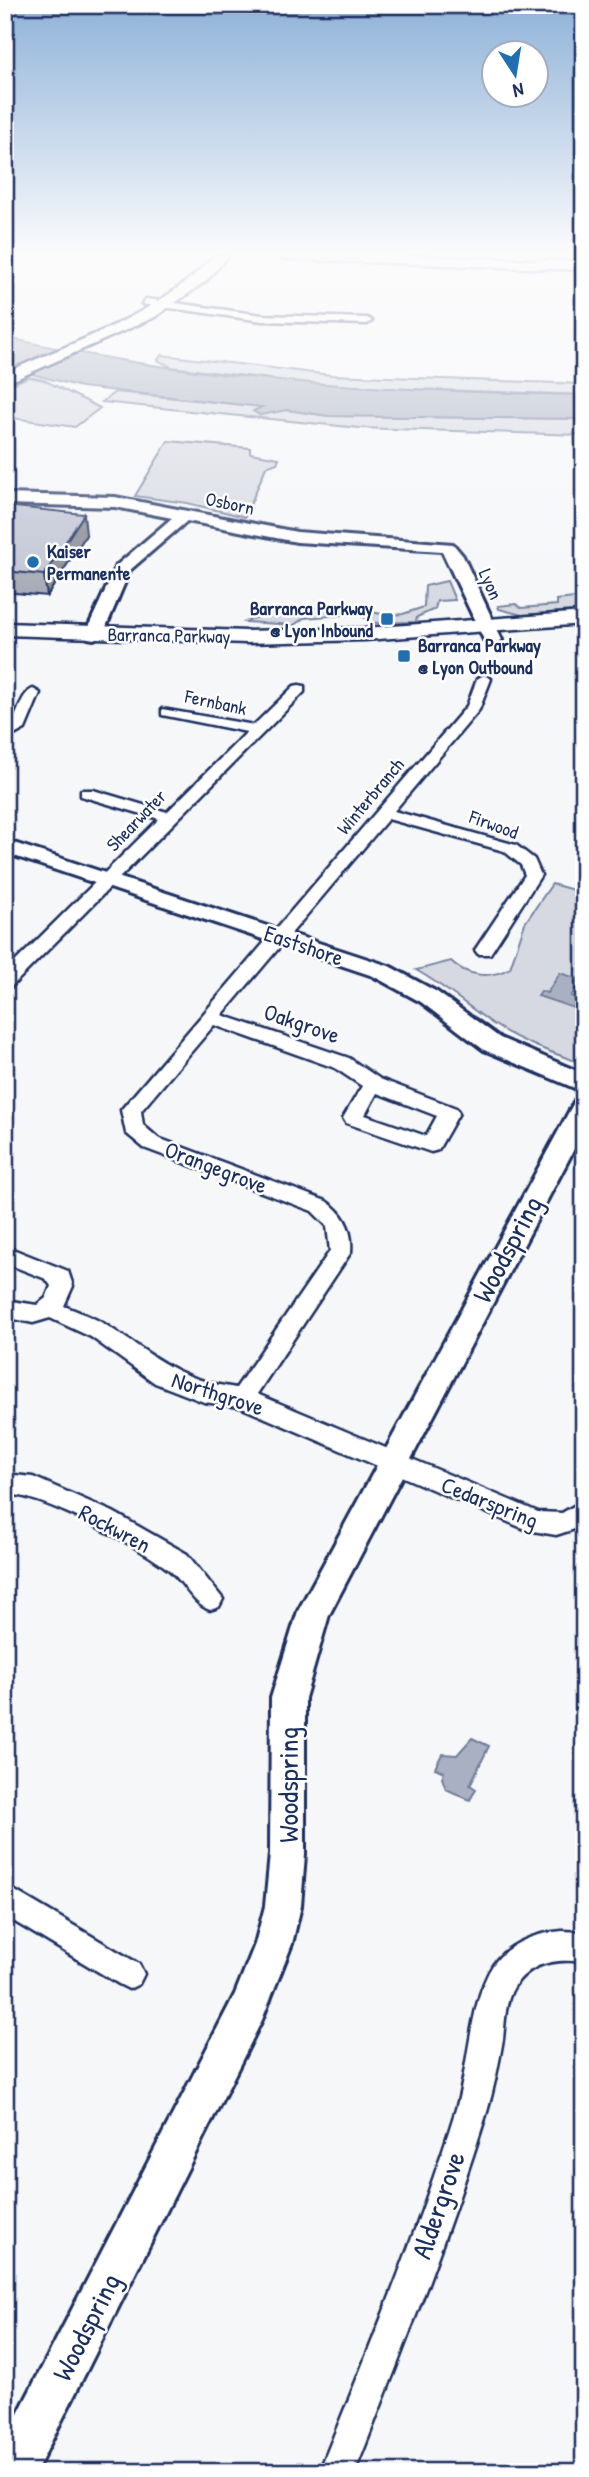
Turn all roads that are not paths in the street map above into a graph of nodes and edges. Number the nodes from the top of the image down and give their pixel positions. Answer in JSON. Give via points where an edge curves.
{"nodes":[{"id":1,"x":5,"y":499,"type":"edge"},
{"id":2,"x":184,"y":515,"type":"junction"},
{"id":3,"x":447,"y":547,"type":"joint"},
{"id":4,"x":584,"y":618,"type":"edge"},
{"id":5,"x":5,"y":629,"type":"edge"},
{"id":6,"x":584,"y":632,"type":"edge"},
{"id":7,"x":490,"y":633,"type":"junction"},
{"id":8,"x":94,"y":634,"type":"junction"},
{"id":9,"x":5,"y":642,"type":"edge"},
{"id":10,"x":484,"y":679,"type":"dead end"},
{"id":11,"x":299,"y":689,"type":"dead end"},
{"id":12,"x":33,"y":693,"type":"dead end"},
{"id":13,"x":167,"y":712,"type":"dead end"},
{"id":14,"x":257,"y":730,"type":"junction"},
{"id":15,"x":5,"y":736,"type":"edge"},
{"id":16,"x":87,"y":793,"type":"dead end"},
{"id":17,"x":385,"y":813,"type":"junction"},
{"id":18,"x":168,"y":817,"type":"junction"},
{"id":19,"x":5,"y":846,"type":"edge"},
{"id":20,"x":107,"y":880,"type":"junction"},
{"id":21,"x":279,"y":936,"type":"junction"},
{"id":22,"x":484,"y":950,"type":"dead end"},
{"id":23,"x":5,"y":984,"type":"edge"},
{"id":24,"x":210,"y":1017,"type":"junction"},
{"id":25,"x":373,"y":1084,"type":"dead end"},
{"id":26,"x":584,"y":1084,"type":"edge"},
{"id":27,"x":584,"y":1106,"type":"edge"},
{"id":28,"x":5,"y":1254,"type":"edge"},
{"id":29,"x":5,"y":1308,"type":"edge"},
{"id":30,"x":51,"y":1309,"type":"junction"},
{"id":31,"x":242,"y":1398,"type":"junction"},
{"id":32,"x":394,"y":1462,"type":"junction"},
{"id":33,"x":5,"y":1484,"type":"edge"},
{"id":34,"x":584,"y":1510,"type":"edge"},
{"id":35,"x":210,"y":1599,"type":"dead end"},
{"id":36,"x":5,"y":1899,"type":"edge"},
{"id":37,"x":584,"y":1947,"type":"edge"},
{"id":38,"x":129,"y":1974,"type":"dead end"},
{"id":39,"x":5,"y":2468,"type":"edge"},
{"id":40,"x":11,"y":2472,"type":"edge"},
{"id":41,"x":337,"y":2472,"type":"edge"}],
"edges":[{"from":1,"to":2,"type":"street","name":"Osborn","via":[[114,502]]},
{"from":2,"to":3,"type":"street","name":"Osborn","via":[[297,537]]},
{"from":2,"to":8,"type":"street","via":[[123,568]]},
{"from":3,"to":7,"type":"street","name":"Lyon"},
{"from":4,"to":7,"type":"main road","name":"Barranca Parkway"},
{"from":5,"to":8,"type":"main road","name":"Barranca Parkway"},
{"from":6,"to":7,"type":"main road","name":"Barranca Parkway"},
{"from":7,"to":8,"type":"main road","name":"Barranca Parkway"},
{"from":7,"to":9,"type":"main road","name":"Barranca Parkway","via":[[313,649]]},
{"from":10,"to":17,"type":"street","name":"Winterbranch","via":[[474,707]]},
{"from":11,"to":14,"type":"street","name":"Shearwater"},
{"from":12,"to":15,"type":"street","via":[[20,726]]},
{"from":13,"to":14,"type":"street","name":"Fernbank"},
{"from":14,"to":18,"type":"street","name":"Shearwater"},
{"from":16,"to":18,"type":"street"},
{"from":17,"to":21,"type":"street","name":"Winterbranch"},
{"from":17,"to":22,"type":"street","name":"Firwood","via":[[510,848],[528,863],[533,875]]},
{"from":18,"to":20,"type":"street","name":"Shearwater"},
{"from":19,"to":20,"type":"street","name":"Eastshore"},
{"from":20,"to":21,"type":"street","name":"Eastshore"},
{"from":20,"to":23,"type":"street","name":"Shearwater"},
{"from":21,"to":24,"type":"street","name":"Orangegrove"},
{"from":21,"to":26,"type":"street","name":"Eastshore","via":[[411,985],[492,1044]]},
{"from":24,"to":25,"type":"street","name":"Oakgrove","via":[[342,1063]]},
{"from":24,"to":31,"type":"street","name":"Orangegrove","via":[[131,1110],[133,1128],[151,1143],[319,1206],[337,1223],[342,1244]]},
{"from":27,"to":32,"type":"street","name":"Woodspring"},
{"from":28,"to":30,"type":"street","via":[[60,1277],[61,1293]]},
{"from":29,"to":30,"type":"street","via":[[32,1316]]},
{"from":30,"to":31,"type":"street","name":"Northgrove","via":[[106,1336],[163,1376],[204,1393]]},
{"from":31,"to":32,"type":"street","name":"Northgrove"},
{"from":32,"to":34,"type":"street","name":"Cedarspring","via":[[549,1525],[573,1521]]},
{"from":32,"to":40,"type":"street","name":"Woodspring","via":[[314,1611],[288,1697],[290,1851],[283,1908],[269,1957],[249,2007]]},
{"from":33,"to":35,"type":"street","name":"Rockwren","via":[[24,1484],[104,1520],[178,1562]]},
{"from":36,"to":38,"type":"street"},
{"from":37,"to":41,"type":"street","name":"Aldergrove","via":[[541,1948],[518,1960],[495,1995],[472,2108],[399,2317]]},
{"from":39,"to":40,"type":"street"}]}
